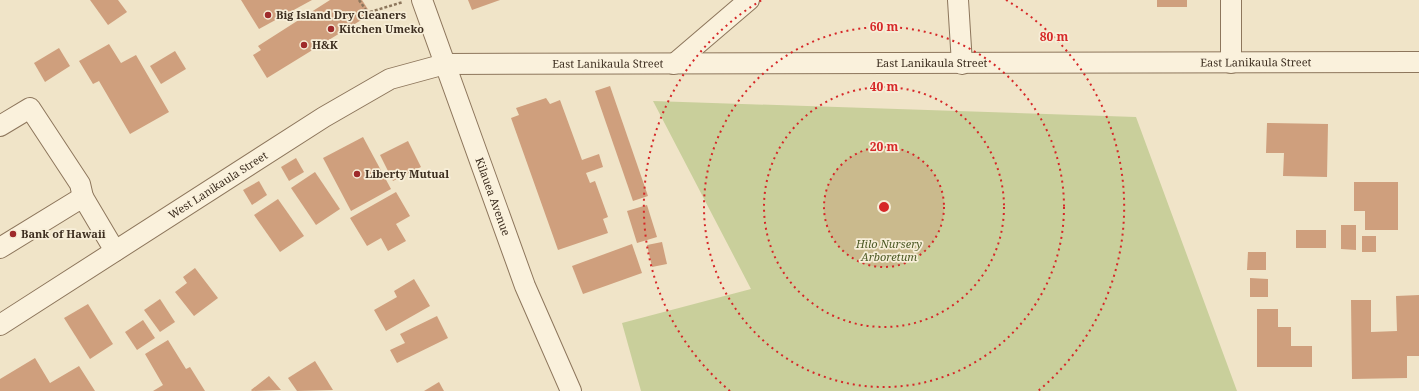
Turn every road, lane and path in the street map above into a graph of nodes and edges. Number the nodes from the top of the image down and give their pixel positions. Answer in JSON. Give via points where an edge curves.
{"nodes":[{"id":1,"x":360,"y":0,"type":"edge"},
{"id":2,"x":749,"y":0,"type":"edge"},
{"id":3,"x":958,"y":0,"type":"edge"},
{"id":4,"x":1231,"y":0,"type":"edge"},
{"id":5,"x":413,"y":1,"type":"edge"},
{"id":6,"x":1419,"y":62,"type":"edge"},
{"id":7,"x":1231,"y":63,"type":"junction"},
{"id":8,"x":445,"y":64,"type":"junction"},
{"id":9,"x":674,"y":64,"type":"junction"},
{"id":10,"x":962,"y":64,"type":"junction"},
{"id":11,"x":0,"y":126,"type":"edge"},
{"id":12,"x":83,"y":197,"type":"junction"},
{"id":13,"x":0,"y":248,"type":"edge"},
{"id":14,"x":116,"y":250,"type":"junction"},
{"id":15,"x":0,"y":325,"type":"edge"},
{"id":16,"x":571,"y":391,"type":"edge"}],
"edges":[{"from":1,"to":5,"type":"path","via":[[369,13]]},
{"from":2,"to":9,"type":"street"},
{"from":3,"to":10,"type":"street"},
{"from":4,"to":7,"type":"street"},
{"from":5,"to":8,"type":"street","name":"Kilauea Avenue"},
{"from":6,"to":7,"type":"street","name":"East Lanikaula Street"},
{"from":7,"to":10,"type":"street","name":"East Lanikaula Street"},
{"from":8,"to":9,"type":"street","name":"East Lanikaula Street"},
{"from":8,"to":14,"type":"street","name":"West Lanikaula Street","via":[[390,79]]},
{"from":8,"to":16,"type":"street","name":"Kilauea Avenue","via":[[525,286]]},
{"from":9,"to":10,"type":"street","name":"East Lanikaula Street"},
{"from":11,"to":12,"type":"street","via":[[30,108],[80,184]]},
{"from":12,"to":13,"type":"street"},
{"from":12,"to":14,"type":"street"},
{"from":14,"to":15,"type":"street","name":"West Lanikaula Street"}]}
